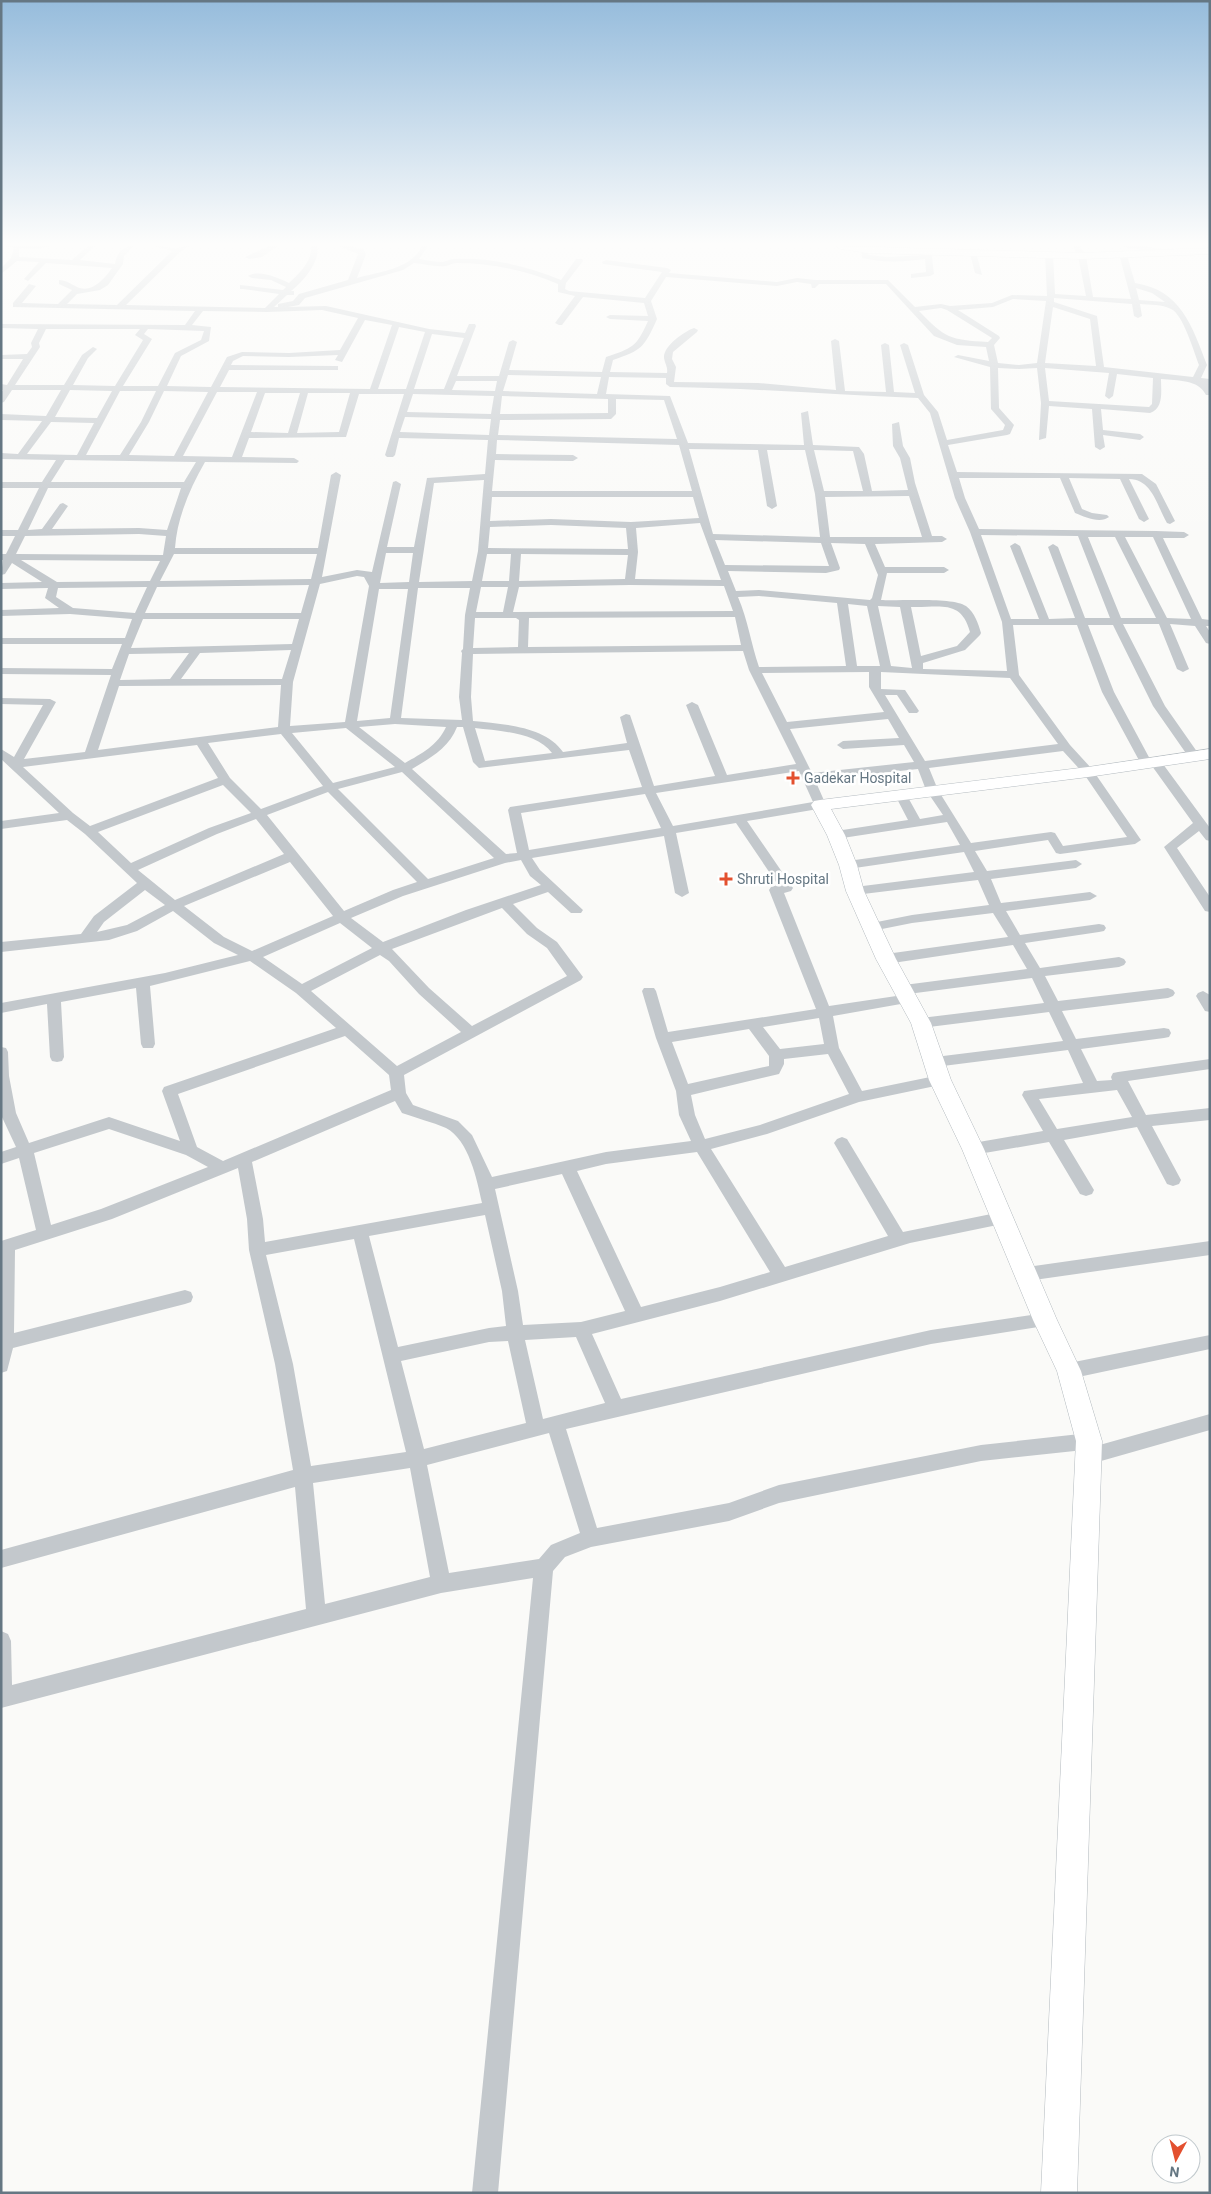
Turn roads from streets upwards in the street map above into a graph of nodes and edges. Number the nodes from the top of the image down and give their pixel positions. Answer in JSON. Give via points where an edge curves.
{"nodes":[{"id":1,"x":35,"y":348,"type":"edge"},
{"id":2,"x":139,"y":348,"type":"edge"},
{"id":3,"x":193,"y":348,"type":"edge"},
{"id":4,"x":344,"y":348,"type":"edge"},
{"id":5,"x":388,"y":348,"type":"edge"},
{"id":6,"x":423,"y":348,"type":"edge"},
{"id":7,"x":463,"y":348,"type":"edge"},
{"id":8,"x":511,"y":348,"type":"edge"},
{"id":9,"x":636,"y":348,"type":"edge"},
{"id":10,"x":672,"y":348,"type":"edge"},
{"id":11,"x":836,"y":348,"type":"edge"},
{"id":12,"x":885,"y":348,"type":"edge"},
{"id":13,"x":905,"y":348,"type":"edge"},
{"id":14,"x":991,"y":348,"type":"edge"},
{"id":15,"x":1043,"y":348,"type":"edge"},
{"id":16,"x":1098,"y":348,"type":"edge"},
{"id":17,"x":1197,"y":348,"type":"edge"},
{"id":18,"x":93,"y":349,"type":"dead end"},
{"id":19,"x":342,"y":352,"type":"junction"},
{"id":20,"x":28,"y":356,"type":"junction"},
{"id":21,"x":1,"y":357,"type":"edge"},
{"id":22,"x":958,"y":357,"type":"dead end"},
{"id":23,"x":994,"y":365,"type":"junction"},
{"id":24,"x":1041,"y":365,"type":"junction"},
{"id":25,"x":225,"y":367,"type":"junction"},
{"id":26,"x":1100,"y":369,"type":"junction"},
{"id":27,"x":1114,"y":370,"type":"junction"},
{"id":28,"x":605,"y":374,"type":"junction"},
{"id":29,"x":504,"y":375,"type":"junction"},
{"id":30,"x":1157,"y":376,"type":"junction"},
{"id":31,"x":452,"y":378,"type":"junction"},
{"id":32,"x":334,"y":379,"type":"junction"},
{"id":33,"x":671,"y":380,"type":"junction"},
{"id":34,"x":1196,"y":380,"type":"junction"},
{"id":35,"x":1210,"y":382,"type":"edge"},
{"id":36,"x":5,"y":387,"type":"edge"},
{"id":37,"x":69,"y":387,"type":"junction"},
{"id":38,"x":117,"y":388,"type":"junction"},
{"id":39,"x":161,"y":388,"type":"junction"},
{"id":40,"x":214,"y":390,"type":"junction"},
{"id":41,"x":262,"y":390,"type":"junction"},
{"id":42,"x":305,"y":390,"type":"junction"},
{"id":43,"x":355,"y":391,"type":"junction"},
{"id":44,"x":373,"y":391,"type":"junction"},
{"id":45,"x":409,"y":391,"type":"junction"},
{"id":46,"x":447,"y":392,"type":"junction"},
{"id":47,"x":841,"y":393,"type":"junction"},
{"id":48,"x":1209,"y":393,"type":"edge"},
{"id":49,"x":498,"y":394,"type":"junction"},
{"id":50,"x":890,"y":394,"type":"junction"},
{"id":51,"x":600,"y":395,"type":"junction"},
{"id":52,"x":612,"y":396,"type":"junction"},
{"id":53,"x":920,"y":396,"type":"junction"},
{"id":54,"x":1109,"y":396,"type":"dead end"},
{"id":55,"x":667,"y":398,"type":"junction"},
{"id":56,"x":1,"y":400,"type":"edge"},
{"id":57,"x":1045,"y":402,"type":"junction"},
{"id":58,"x":1096,"y":407,"type":"junction"},
{"id":59,"x":805,"y":413,"type":"dead end"},
{"id":60,"x":401,"y":414,"type":"junction"},
{"id":61,"x":1,"y":417,"type":"edge"},
{"id":62,"x":497,"y":417,"type":"junction"},
{"id":63,"x":50,"y":418,"type":"junction"},
{"id":64,"x":99,"y":421,"type":"junction"},
{"id":65,"x":896,"y":424,"type":"dead end"},
{"id":66,"x":1099,"y":432,"type":"junction"},
{"id":67,"x":246,"y":435,"type":"junction"},
{"id":68,"x":395,"y":435,"type":"junction"},
{"id":69,"x":292,"y":436,"type":"junction"},
{"id":70,"x":1140,"y":437,"type":"dead end"},
{"id":71,"x":493,"y":438,"type":"junction"},
{"id":72,"x":1042,"y":438,"type":"dead end"},
{"id":73,"x":944,"y":443,"type":"junction"},
{"id":74,"x":683,"y":444,"type":"junction"},
{"id":75,"x":762,"y":447,"type":"junction"},
{"id":76,"x":1100,"y":447,"type":"dead end"},
{"id":77,"x":809,"y":448,"type":"junction"},
{"id":78,"x":390,"y":454,"type":"dead end"},
{"id":79,"x":4,"y":456,"type":"edge"},
{"id":80,"x":20,"y":457,"type":"junction"},
{"id":81,"x":62,"y":457,"type":"junction"},
{"id":82,"x":80,"y":457,"type":"junction"},
{"id":83,"x":490,"y":457,"type":"junction"},
{"id":84,"x":573,"y":458,"type":"dead end"},
{"id":85,"x":122,"y":459,"type":"junction"},
{"id":86,"x":176,"y":460,"type":"junction"},
{"id":87,"x":202,"y":460,"type":"junction"},
{"id":88,"x":236,"y":460,"type":"junction"},
{"id":89,"x":294,"y":461,"type":"dead end"},
{"id":90,"x":1,"y":467,"type":"edge"},
{"id":91,"x":146,"y":472,"type":"junction"},
{"id":92,"x":336,"y":475,"type":"dead end"},
{"id":93,"x":953,"y":475,"type":"junction"},
{"id":94,"x":1123,"y":476,"type":"junction"},
{"id":95,"x":1064,"y":477,"type":"junction"},
{"id":96,"x":488,"y":478,"type":"junction"},
{"id":97,"x":45,"y":484,"type":"junction"},
{"id":98,"x":396,"y":484,"type":"dead end"},
{"id":99,"x":1,"y":485,"type":"edge"},
{"id":100,"x":187,"y":485,"type":"junction"},
{"id":101,"x":913,"y":493,"type":"junction"},
{"id":102,"x":487,"y":494,"type":"junction"},
{"id":103,"x":698,"y":494,"type":"junction"},
{"id":104,"x":820,"y":494,"type":"junction"},
{"id":105,"x":868,"y":494,"type":"junction"},
{"id":106,"x":63,"y":506,"type":"dead end"},
{"id":107,"x":772,"y":506,"type":"dead end"},
{"id":108,"x":1104,"y":517,"type":"dead end"},
{"id":109,"x":705,"y":520,"type":"junction"},
{"id":110,"x":1144,"y":520,"type":"dead end"},
{"id":111,"x":1170,"y":521,"type":"dead end"},
{"id":112,"x":551,"y":522,"type":"junction"},
{"id":113,"x":485,"y":524,"type":"junction"},
{"id":114,"x":631,"y":525,"type":"junction"},
{"id":115,"x":21,"y":532,"type":"junction"},
{"id":116,"x":45,"y":532,"type":"junction"},
{"id":117,"x":975,"y":532,"type":"junction"},
{"id":118,"x":1,"y":533,"type":"edge"},
{"id":119,"x":171,"y":533,"type":"junction"},
{"id":120,"x":1082,"y":533,"type":"junction"},
{"id":121,"x":1118,"y":533,"type":"junction"},
{"id":122,"x":554,"y":534,"type":"dead end"},
{"id":123,"x":1156,"y":534,"type":"junction"},
{"id":124,"x":1184,"y":535,"type":"dead end"},
{"id":125,"x":709,"y":537,"type":"junction"},
{"id":126,"x":826,"y":539,"type":"junction"},
{"id":127,"x":928,"y":539,"type":"junction"},
{"id":128,"x":942,"y":539,"type":"dead end"},
{"id":129,"x":869,"y":541,"type":"junction"},
{"id":130,"x":1015,"y":546,"type":"dead end"},
{"id":131,"x":1053,"y":547,"type":"dead end"},
{"id":132,"x":382,"y":550,"type":"junction"},
{"id":133,"x":418,"y":550,"type":"junction"},
{"id":134,"x":483,"y":550,"type":"junction"},
{"id":135,"x":323,"y":551,"type":"junction"},
{"id":136,"x":516,"y":551,"type":"junction"},
{"id":137,"x":633,"y":552,"type":"junction"},
{"id":138,"x":169,"y":555,"type":"junction"},
{"id":139,"x":5,"y":557,"type":"edge"},
{"id":140,"x":722,"y":568,"type":"junction"},
{"id":141,"x":882,"y":570,"type":"junction"},
{"id":142,"x":944,"y":570,"type":"dead end"},
{"id":143,"x":1,"y":572,"type":"edge"},
{"id":144,"x":316,"y":582,"type":"junction"},
{"id":145,"x":630,"y":582,"type":"junction"},
{"id":146,"x":727,"y":583,"type":"junction"},
{"id":147,"x":154,"y":584,"type":"junction"},
{"id":148,"x":54,"y":585,"type":"junction"},
{"id":149,"x":413,"y":585,"type":"junction"},
{"id":150,"x":477,"y":585,"type":"junction"},
{"id":151,"x":514,"y":585,"type":"junction"},
{"id":152,"x":1,"y":586,"type":"edge"},
{"id":153,"x":374,"y":586,"type":"junction"},
{"id":154,"x":732,"y":594,"type":"junction"},
{"id":155,"x":50,"y":598,"type":"junction"},
{"id":156,"x":842,"y":601,"type":"junction"},
{"id":157,"x":872,"y":603,"type":"junction"},
{"id":158,"x":905,"y":604,"type":"junction"},
{"id":159,"x":70,"y":611,"type":"junction"},
{"id":160,"x":31,"y":612,"type":"junction"},
{"id":161,"x":1,"y":613,"type":"edge"},
{"id":162,"x":740,"y":614,"type":"junction"},
{"id":163,"x":470,"y":615,"type":"junction"},
{"id":164,"x":139,"y":616,"type":"junction"},
{"id":165,"x":306,"y":616,"type":"junction"},
{"id":166,"x":507,"y":616,"type":"junction"},
{"id":167,"x":520,"y":616,"type":"junction"},
{"id":168,"x":1044,"y":621,"type":"junction"},
{"id":169,"x":1082,"y":621,"type":"junction"},
{"id":170,"x":1118,"y":621,"type":"junction"},
{"id":171,"x":1163,"y":621,"type":"junction"},
{"id":172,"x":1007,"y":622,"type":"junction"},
{"id":173,"x":1204,"y":623,"type":"edge"},
{"id":174,"x":1,"y":641,"type":"edge"},
{"id":175,"x":1210,"y":642,"type":"edge"},
{"id":176,"x":127,"y":646,"type":"junction"},
{"id":177,"x":297,"y":647,"type":"junction"},
{"id":178,"x":747,"y":648,"type":"junction"},
{"id":179,"x":523,"y":649,"type":"junction"},
{"id":180,"x":196,"y":650,"type":"junction"},
{"id":181,"x":466,"y":651,"type":"junction"},
{"id":182,"x":918,"y":666,"type":"junction"},
{"id":183,"x":1183,"y":668,"type":"dead end"},
{"id":184,"x":852,"y":669,"type":"junction"},
{"id":185,"x":880,"y":669,"type":"junction"},
{"id":186,"x":755,"y":670,"type":"junction"},
{"id":187,"x":1,"y":671,"type":"edge"},
{"id":188,"x":1013,"y":675,"type":"junction"},
{"id":189,"x":114,"y":677,"type":"junction"},
{"id":190,"x":174,"y":682,"type":"junction"},
{"id":191,"x":287,"y":682,"type":"junction"},
{"id":192,"x":877,"y":692,"type":"junction"},
{"id":193,"x":1,"y":701,"type":"edge"},
{"id":194,"x":692,"y":705,"type":"dead end"},
{"id":195,"x":913,"y":711,"type":"dead end"},
{"id":196,"x":890,"y":715,"type":"junction"},
{"id":197,"x":626,"y":717,"type":"dead end"},
{"id":198,"x":394,"y":721,"type":"junction"},
{"id":199,"x":453,"y":724,"type":"junction"},
{"id":200,"x":468,"y":724,"type":"junction"},
{"id":201,"x":350,"y":726,"type":"junction"},
{"id":202,"x":784,"y":726,"type":"junction"},
{"id":203,"x":284,"y":730,"type":"junction"},
{"id":204,"x":200,"y":740,"type":"junction"},
{"id":205,"x":907,"y":741,"type":"junction"},
{"id":206,"x":843,"y":745,"type":"dead end"},
{"id":207,"x":634,"y":746,"type":"junction"},
{"id":208,"x":1066,"y":747,"type":"junction"},
{"id":209,"x":1,"y":752,"type":"edge"},
{"id":210,"x":90,"y":755,"type":"junction"},
{"id":211,"x":1202,"y":755,"type":"edge"},
{"id":212,"x":560,"y":756,"type":"junction"},
{"id":213,"x":1152,"y":763,"type":"junction"},
{"id":214,"x":16,"y":764,"type":"junction"},
{"id":215,"x":922,"y":765,"type":"junction"},
{"id":216,"x":404,"y":768,"type":"junction"},
{"id":217,"x":805,"y":772,"type":"junction"},
{"id":218,"x":1088,"y":772,"type":"junction"},
{"id":219,"x":225,"y":780,"type":"junction"},
{"id":220,"x":722,"y":780,"type":"junction"},
{"id":221,"x":330,"y":787,"type":"junction"},
{"id":222,"x":649,"y":790,"type":"junction"},
{"id":223,"x":932,"y":790,"type":"junction"},
{"id":224,"x":901,"y":795,"type":"junction"},
{"id":225,"x":820,"y":806,"type":"junction"},
{"id":226,"x":260,"y":814,"type":"junction"},
{"id":227,"x":69,"y":816,"type":"junction"},
{"id":228,"x":739,"y":818,"type":"junction"},
{"id":229,"x":951,"y":818,"type":"junction"},
{"id":230,"x":916,"y":823,"type":"junction"},
{"id":231,"x":1200,"y":824,"type":"junction"},
{"id":232,"x":1,"y":825,"type":"edge"},
{"id":233,"x":89,"y":831,"type":"junction"},
{"id":234,"x":668,"y":831,"type":"junction"},
{"id":235,"x":836,"y":835,"type":"junction"},
{"id":236,"x":1210,"y":837,"type":"edge"},
{"id":237,"x":967,"y":847,"type":"junction"},
{"id":238,"x":524,"y":855,"type":"junction"},
{"id":239,"x":292,"y":856,"type":"junction"},
{"id":240,"x":503,"y":859,"type":"junction"},
{"id":241,"x":1076,"y":864,"type":"dead end"},
{"id":242,"x":848,"y":865,"type":"junction"},
{"id":243,"x":129,"y":869,"type":"junction"},
{"id":244,"x":982,"y":876,"type":"junction"},
{"id":245,"x":144,"y":883,"type":"junction"},
{"id":246,"x":426,"y":884,"type":"junction"},
{"id":247,"x":550,"y":887,"type":"junction"},
{"id":248,"x":855,"y":891,"type":"junction"},
{"id":249,"x":682,"y":893,"type":"dead end"},
{"id":250,"x":1090,"y":896,"type":"dead end"},
{"id":251,"x":504,"y":902,"type":"junction"},
{"id":252,"x":175,"y":905,"type":"junction"},
{"id":253,"x":997,"y":908,"type":"junction"},
{"id":254,"x":1210,"y":908,"type":"edge"},
{"id":255,"x":576,"y":910,"type":"dead end"},
{"id":256,"x":341,"y":917,"type":"junction"},
{"id":257,"x":872,"y":927,"type":"junction"},
{"id":258,"x":1099,"y":928,"type":"dead end"},
{"id":259,"x":86,"y":937,"type":"junction"},
{"id":260,"x":1015,"y":940,"type":"junction"},
{"id":261,"x":1,"y":947,"type":"edge"},
{"id":262,"x":382,"y":948,"type":"junction"},
{"id":263,"x":252,"y":956,"type":"junction"},
{"id":264,"x":886,"y":959,"type":"junction"},
{"id":265,"x":1119,"y":962,"type":"dead end"},
{"id":266,"x":1037,"y":974,"type":"junction"},
{"id":267,"x":143,"y":982,"type":"junction"},
{"id":268,"x":301,"y":990,"type":"junction"},
{"id":269,"x":649,"y":991,"type":"dead end"},
{"id":270,"x":1168,"y":993,"type":"dead end"},
{"id":271,"x":905,"y":995,"type":"junction"},
{"id":272,"x":54,"y":999,"type":"junction"},
{"id":273,"x":1053,"y":1007,"type":"junction"},
{"id":274,"x":1,"y":1008,"type":"edge"},
{"id":275,"x":825,"y":1013,"type":"junction"},
{"id":276,"x":921,"y":1023,"type":"junction"},
{"id":277,"x":753,"y":1024,"type":"junction"},
{"id":278,"x":347,"y":1030,"type":"junction"},
{"id":279,"x":471,"y":1033,"type":"junction"},
{"id":280,"x":1164,"y":1033,"type":"dead end"},
{"id":281,"x":663,"y":1038,"type":"junction"},
{"id":282,"x":148,"y":1044,"type":"dead end"},
{"id":283,"x":1071,"y":1044,"type":"junction"},
{"id":284,"x":832,"y":1048,"type":"junction"},
{"id":285,"x":1,"y":1052,"type":"edge"},
{"id":286,"x":776,"y":1055,"type":"junction"},
{"id":287,"x":57,"y":1057,"type":"dead end"},
{"id":288,"x":1210,"y":1064,"type":"edge"},
{"id":289,"x":937,"y":1071,"type":"junction"},
{"id":290,"x":396,"y":1073,"type":"junction"},
{"id":291,"x":2,"y":1076,"type":"edge"},
{"id":292,"x":1122,"y":1084,"type":"junction"},
{"id":293,"x":1092,"y":1087,"type":"junction"},
{"id":294,"x":683,"y":1091,"type":"junction"},
{"id":295,"x":399,"y":1093,"type":"junction"},
{"id":296,"x":858,"y":1097,"type":"junction"},
{"id":297,"x":1210,"y":1114,"type":"edge"},
{"id":298,"x":1140,"y":1121,"type":"junction"},
{"id":299,"x":1052,"y":1134,"type":"junction"},
{"id":300,"x":842,"y":1144,"type":"dead end"},
{"id":301,"x":701,"y":1146,"type":"junction"},
{"id":302,"x":973,"y":1149,"type":"junction"},
{"id":303,"x":26,"y":1150,"type":"junction"},
{"id":304,"x":191,"y":1151,"type":"junction"},
{"id":305,"x":1,"y":1158,"type":"edge"},
{"id":306,"x":244,"y":1159,"type":"junction"},
{"id":307,"x":221,"y":1167,"type":"junction"},
{"id":308,"x":567,"y":1167,"type":"junction"},
{"id":309,"x":1174,"y":1180,"type":"dead end"},
{"id":310,"x":486,"y":1185,"type":"junction"},
{"id":311,"x":1086,"y":1190,"type":"dead end"},
{"id":312,"x":491,"y":1208,"type":"junction"},
{"id":313,"x":1001,"y":1218,"type":"junction"},
{"id":314,"x":360,"y":1232,"type":"junction"},
{"id":315,"x":45,"y":1233,"type":"junction"},
{"id":316,"x":900,"y":1240,"type":"junction"},
{"id":317,"x":4,"y":1247,"type":"edge"},
{"id":318,"x":1210,"y":1248,"type":"edge"},
{"id":319,"x":257,"y":1250,"type":"junction"},
{"id":320,"x":1027,"y":1274,"type":"junction"},
{"id":321,"x":782,"y":1276,"type":"junction"},
{"id":322,"x":184,"y":1297,"type":"dead end"},
{"id":323,"x":636,"y":1315,"type":"junction"},
{"id":324,"x":1045,"y":1320,"type":"junction"},
{"id":325,"x":581,"y":1328,"type":"junction"},
{"id":326,"x":515,"y":1333,"type":"junction"},
{"id":327,"x":1210,"y":1342,"type":"edge"},
{"id":328,"x":5,"y":1343,"type":"junction"},
{"id":329,"x":391,"y":1356,"type":"junction"},
{"id":330,"x":1,"y":1366,"type":"edge"},
{"id":331,"x":1068,"y":1371,"type":"junction"},
{"id":332,"x":616,"y":1408,"type":"junction"},
{"id":333,"x":1210,"y":1422,"type":"edge"},
{"id":334,"x":556,"y":1424,"type":"junction"},
{"id":335,"x":536,"y":1429,"type":"junction"},
{"id":336,"x":1088,"y":1449,"type":"junction"},
{"id":337,"x":417,"y":1458,"type":"junction"},
{"id":338,"x":303,"y":1476,"type":"junction"},
{"id":339,"x":591,"y":1538,"type":"junction"},
{"id":340,"x":1,"y":1559,"type":"edge"},
{"id":341,"x":544,"y":1568,"type":"junction"},
{"id":342,"x":441,"y":1584,"type":"junction"},
{"id":343,"x":316,"y":1616,"type":"junction"},
{"id":344,"x":1,"y":1641,"type":"edge"},
{"id":345,"x":2,"y":1698,"type":"edge"},
{"id":346,"x":485,"y":2193,"type":"edge"},
{"id":347,"x":1059,"y":2193,"type":"edge"}],
"edges":[{"from":1,"to":20,"type":"street"},
{"from":2,"to":38,"type":"street"},
{"from":3,"to":39,"type":"street","via":[[178,355]]},
{"from":4,"to":19,"type":"street"},
{"from":5,"to":44,"type":"street"},
{"from":6,"to":45,"type":"street"},
{"from":7,"to":31,"type":"street"},
{"from":8,"to":29,"type":"street"},
{"from":9,"to":28,"type":"street","via":[[609,359]]},
{"from":10,"to":33,"type":"street","via":[[668,359],[672,367]]},
{"from":11,"to":47,"type":"street"},
{"from":12,"to":50,"type":"street"},
{"from":13,"to":53,"type":"street"},
{"from":14,"to":23,"type":"street"},
{"from":15,"to":24,"type":"street"},
{"from":16,"to":26,"type":"street"},
{"from":17,"to":34,"type":"street","via":[[1203,368]]},
{"from":18,"to":37,"type":"street"},
{"from":19,"to":25,"type":"street","via":[[242,354],[230,359]]},
{"from":19,"to":32,"type":"street"},
{"from":20,"to":21,"type":"street"},
{"from":20,"to":36,"type":"street"},
{"from":22,"to":23,"type":"street"},
{"from":23,"to":24,"type":"street"},
{"from":23,"to":73,"type":"street","via":[[995,410],[1010,426],[1007,432]]},
{"from":24,"to":26,"type":"street"},
{"from":24,"to":57,"type":"street"},
{"from":25,"to":32,"type":"street"},
{"from":25,"to":40,"type":"street"},
{"from":26,"to":27,"type":"street"},
{"from":27,"to":30,"type":"street"},
{"from":27,"to":54,"type":"street"},
{"from":28,"to":29,"type":"street"},
{"from":28,"to":33,"type":"street"},
{"from":28,"to":51,"type":"street"},
{"from":29,"to":31,"type":"street"},
{"from":29,"to":49,"type":"street"},
{"from":30,"to":34,"type":"street"},
{"from":30,"to":58,"type":"street","via":[[1154,408]]},
{"from":31,"to":46,"type":"street"},
{"from":32,"to":42,"type":"street"},
{"from":32,"to":43,"type":"street"},
{"from":33,"to":47,"type":"street"},
{"from":33,"to":55,"type":"street"},
{"from":34,"to":35,"type":"street"},
{"from":34,"to":48,"type":"street"},
{"from":36,"to":37,"type":"street"},
{"from":36,"to":56,"type":"street"},
{"from":37,"to":38,"type":"street"},
{"from":37,"to":63,"type":"street"},
{"from":38,"to":39,"type":"street"},
{"from":38,"to":64,"type":"street"},
{"from":39,"to":40,"type":"street"},
{"from":39,"to":85,"type":"street"},
{"from":40,"to":41,"type":"street"},
{"from":40,"to":86,"type":"street"},
{"from":41,"to":42,"type":"street"},
{"from":41,"to":67,"type":"street"},
{"from":42,"to":69,"type":"street"},
{"from":43,"to":44,"type":"street"},
{"from":43,"to":69,"type":"street","via":[[343,435]]},
{"from":44,"to":45,"type":"street"},
{"from":45,"to":46,"type":"street"},
{"from":45,"to":60,"type":"street"},
{"from":46,"to":49,"type":"street"},
{"from":47,"to":50,"type":"street"},
{"from":49,"to":51,"type":"street"},
{"from":49,"to":62,"type":"street"},
{"from":50,"to":53,"type":"street"},
{"from":51,"to":52,"type":"street"},
{"from":52,"to":55,"type":"street"},
{"from":52,"to":62,"type":"street","via":[[612,414],[608,416]]},
{"from":53,"to":73,"type":"street","via":[[934,412]]},
{"from":55,"to":74,"type":"street"},
{"from":57,"to":58,"type":"street"},
{"from":57,"to":72,"type":"street"},
{"from":58,"to":66,"type":"street"},
{"from":59,"to":77,"type":"street"},
{"from":60,"to":62,"type":"street"},
{"from":60,"to":68,"type":"street"},
{"from":61,"to":63,"type":"street"},
{"from":62,"to":71,"type":"street"},
{"from":63,"to":64,"type":"street"},
{"from":63,"to":80,"type":"street"},
{"from":64,"to":82,"type":"street"},
{"from":65,"to":101,"type":"street","via":[[898,446],[905,458]]},
{"from":66,"to":70,"type":"street"},
{"from":66,"to":76,"type":"street"},
{"from":67,"to":69,"type":"street"},
{"from":67,"to":88,"type":"street"},
{"from":68,"to":71,"type":"street"},
{"from":68,"to":78,"type":"street"},
{"from":71,"to":74,"type":"street"},
{"from":71,"to":83,"type":"street"},
{"from":73,"to":93,"type":"street"},
{"from":74,"to":75,"type":"street"},
{"from":74,"to":103,"type":"street"},
{"from":75,"to":77,"type":"street"},
{"from":75,"to":107,"type":"street"},
{"from":77,"to":104,"type":"street"},
{"from":77,"to":105,"type":"street","via":[[856,449]]},
{"from":79,"to":80,"type":"street"},
{"from":79,"to":90,"type":"street"},
{"from":80,"to":81,"type":"street"},
{"from":81,"to":82,"type":"street"},
{"from":81,"to":97,"type":"street"},
{"from":82,"to":85,"type":"street"},
{"from":83,"to":84,"type":"street"},
{"from":83,"to":96,"type":"street"},
{"from":85,"to":91,"type":"street"},
{"from":86,"to":87,"type":"street"},
{"from":86,"to":91,"type":"street"},
{"from":87,"to":88,"type":"street"},
{"from":87,"to":100,"type":"street"},
{"from":88,"to":89,"type":"street"},
{"from":91,"to":97,"type":"street"},
{"from":91,"to":100,"type":"street"},
{"from":92,"to":135,"type":"street"},
{"from":93,"to":95,"type":"street"},
{"from":93,"to":117,"type":"street"},
{"from":94,"to":95,"type":"street"},
{"from":94,"to":110,"type":"street"},
{"from":94,"to":111,"type":"street","via":[[1139,476],[1153,486]]},
{"from":95,"to":108,"type":"street","via":[[1078,510]]},
{"from":96,"to":102,"type":"street"},
{"from":96,"to":133,"type":"street","via":[[430,480]]},
{"from":97,"to":99,"type":"street"},
{"from":97,"to":115,"type":"street"},
{"from":98,"to":132,"type":"street"},
{"from":100,"to":119,"type":"street"},
{"from":101,"to":105,"type":"street"},
{"from":101,"to":127,"type":"street"},
{"from":102,"to":103,"type":"street"},
{"from":102,"to":113,"type":"street"},
{"from":103,"to":109,"type":"street"},
{"from":104,"to":105,"type":"street"},
{"from":104,"to":126,"type":"street"},
{"from":106,"to":116,"type":"street"},
{"from":109,"to":114,"type":"street"},
{"from":109,"to":125,"type":"street"},
{"from":112,"to":113,"type":"street"},
{"from":112,"to":114,"type":"street"},
{"from":112,"to":122,"type":"street"},
{"from":113,"to":134,"type":"street"},
{"from":114,"to":137,"type":"street"},
{"from":115,"to":116,"type":"street"},
{"from":115,"to":118,"type":"street"},
{"from":115,"to":139,"type":"street"},
{"from":116,"to":119,"type":"street"},
{"from":117,"to":120,"type":"street"},
{"from":117,"to":172,"type":"street"},
{"from":119,"to":138,"type":"street"},
{"from":120,"to":121,"type":"street"},
{"from":120,"to":170,"type":"street"},
{"from":121,"to":123,"type":"street"},
{"from":121,"to":171,"type":"street"},
{"from":123,"to":124,"type":"street"},
{"from":123,"to":173,"type":"street"},
{"from":125,"to":126,"type":"street"},
{"from":125,"to":140,"type":"street"},
{"from":126,"to":129,"type":"street"},
{"from":126,"to":140,"type":"street","via":[[835,568],[832,570]]},
{"from":127,"to":128,"type":"street"},
{"from":127,"to":129,"type":"street"},
{"from":129,"to":141,"type":"street"},
{"from":130,"to":168,"type":"street"},
{"from":131,"to":169,"type":"street"},
{"from":132,"to":133,"type":"street"},
{"from":132,"to":153,"type":"street"},
{"from":133,"to":149,"type":"street"},
{"from":134,"to":136,"type":"street"},
{"from":134,"to":150,"type":"street"},
{"from":135,"to":138,"type":"street"},
{"from":135,"to":144,"type":"street"},
{"from":136,"to":137,"type":"street"},
{"from":136,"to":151,"type":"street"},
{"from":137,"to":145,"type":"street"},
{"from":138,"to":139,"type":"street"},
{"from":138,"to":147,"type":"street"},
{"from":139,"to":143,"type":"street"},
{"from":139,"to":148,"type":"street"},
{"from":140,"to":146,"type":"street"},
{"from":141,"to":142,"type":"street"},
{"from":141,"to":157,"type":"street","via":[[877,600]]},
{"from":144,"to":147,"type":"street"},
{"from":144,"to":153,"type":"street","via":[[357,573],[368,574]]},
{"from":144,"to":165,"type":"street"},
{"from":145,"to":146,"type":"street"},
{"from":145,"to":151,"type":"street"},
{"from":146,"to":154,"type":"street"},
{"from":147,"to":148,"type":"street"},
{"from":147,"to":164,"type":"street"},
{"from":148,"to":152,"type":"street"},
{"from":148,"to":155,"type":"street"},
{"from":149,"to":150,"type":"street"},
{"from":149,"to":153,"type":"street"},
{"from":149,"to":198,"type":"street"},
{"from":150,"to":151,"type":"street"},
{"from":150,"to":163,"type":"street"},
{"from":151,"to":166,"type":"street"},
{"from":153,"to":201,"type":"street"},
{"from":154,"to":156,"type":"street","via":[[759,592]]},
{"from":154,"to":162,"type":"street"},
{"from":155,"to":159,"type":"street"},
{"from":155,"to":160,"type":"street"},
{"from":156,"to":157,"type":"street"},
{"from":156,"to":184,"type":"street"},
{"from":157,"to":158,"type":"street"},
{"from":157,"to":185,"type":"street"},
{"from":158,"to":182,"type":"street"},
{"from":158,"to":182,"type":"street","via":[[956,605],[967,610],[976,633],[961,648]]},
{"from":159,"to":160,"type":"street"},
{"from":159,"to":164,"type":"street"},
{"from":160,"to":161,"type":"street"},
{"from":162,"to":167,"type":"street"},
{"from":162,"to":178,"type":"street"},
{"from":163,"to":166,"type":"street"},
{"from":163,"to":181,"type":"street"},
{"from":164,"to":165,"type":"street"},
{"from":164,"to":176,"type":"street"},
{"from":165,"to":177,"type":"street"},
{"from":166,"to":167,"type":"street"},
{"from":167,"to":179,"type":"street","via":[[524,619]]},
{"from":168,"to":169,"type":"street"},
{"from":168,"to":172,"type":"street"},
{"from":169,"to":170,"type":"street"},
{"from":169,"to":213,"type":"street","via":[[1108,692]]},
{"from":170,"to":171,"type":"street"},
{"from":170,"to":211,"type":"street","via":[[1159,706]]},
{"from":171,"to":173,"type":"street"},
{"from":171,"to":183,"type":"street"},
{"from":172,"to":188,"type":"street"},
{"from":173,"to":175,"type":"street"},
{"from":174,"to":176,"type":"street"},
{"from":176,"to":180,"type":"street"},
{"from":176,"to":189,"type":"street"},
{"from":177,"to":180,"type":"street"},
{"from":177,"to":191,"type":"street"},
{"from":178,"to":179,"type":"street"},
{"from":178,"to":186,"type":"street"},
{"from":179,"to":181,"type":"street"},
{"from":180,"to":190,"type":"street"},
{"from":181,"to":200,"type":"street"},
{"from":182,"to":185,"type":"street"},
{"from":182,"to":188,"type":"street"},
{"from":184,"to":185,"type":"street"},
{"from":184,"to":186,"type":"street"},
{"from":185,"to":192,"type":"street","via":[[875,687]]},
{"from":186,"to":202,"type":"street"},
{"from":187,"to":189,"type":"street"},
{"from":188,"to":208,"type":"street"},
{"from":189,"to":190,"type":"street"},
{"from":189,"to":210,"type":"street"},
{"from":190,"to":191,"type":"street"},
{"from":191,"to":203,"type":"street"},
{"from":192,"to":195,"type":"street","via":[[901,692]]},
{"from":192,"to":196,"type":"street"},
{"from":193,"to":214,"type":"street","via":[[50,702]]},
{"from":194,"to":220,"type":"street"},
{"from":196,"to":202,"type":"street"},
{"from":196,"to":205,"type":"street"},
{"from":197,"to":207,"type":"street"},
{"from":198,"to":199,"type":"street"},
{"from":198,"to":201,"type":"street"},
{"from":199,"to":200,"type":"street"},
{"from":199,"to":216,"type":"street","via":[[448,735],[432,752]]},
{"from":200,"to":212,"type":"street","via":[[501,728],[546,741]]},
{"from":200,"to":212,"type":"street","via":[[479,762],[483,765]]},
{"from":201,"to":203,"type":"street"},
{"from":201,"to":216,"type":"street"},
{"from":202,"to":217,"type":"street"},
{"from":203,"to":204,"type":"street"},
{"from":203,"to":221,"type":"street"},
{"from":204,"to":210,"type":"street"},
{"from":204,"to":219,"type":"street"},
{"from":205,"to":206,"type":"street"},
{"from":205,"to":215,"type":"street"},
{"from":207,"to":212,"type":"street"},
{"from":207,"to":222,"type":"street"},
{"from":208,"to":215,"type":"street"},
{"from":208,"to":218,"type":"street"},
{"from":209,"to":214,"type":"street"},
{"from":210,"to":214,"type":"street"},
{"from":211,"to":213,"type":"street"},
{"from":213,"to":218,"type":"street"},
{"from":213,"to":231,"type":"street"},
{"from":214,"to":227,"type":"street"},
{"from":215,"to":217,"type":"street"},
{"from":215,"to":223,"type":"street"},
{"from":216,"to":221,"type":"street"},
{"from":216,"to":240,"type":"street"},
{"from":217,"to":220,"type":"street"},
{"from":217,"to":225,"type":"street"},
{"from":218,"to":223,"type":"street"},
{"from":218,"to":237,"type":"street","via":[[1135,840],[1060,850],[1051,836]]},
{"from":219,"to":226,"type":"street"},
{"from":219,"to":233,"type":"street"},
{"from":220,"to":222,"type":"street"},
{"from":221,"to":226,"type":"street"},
{"from":221,"to":246,"type":"street"},
{"from":222,"to":234,"type":"street"},
{"from":222,"to":238,"type":"street","via":[[514,810]]},
{"from":223,"to":224,"type":"street"},
{"from":223,"to":229,"type":"street"},
{"from":224,"to":225,"type":"street"},
{"from":224,"to":230,"type":"street"},
{"from":225,"to":228,"type":"street"},
{"from":225,"to":235,"type":"street"},
{"from":226,"to":239,"type":"street"},
{"from":226,"to":243,"type":"street","via":[[213,831]]},
{"from":227,"to":232,"type":"street"},
{"from":227,"to":233,"type":"street"},
{"from":228,"to":234,"type":"street"},
{"from":228,"to":275,"type":"street","via":[[786,888],[776,890]]},
{"from":229,"to":230,"type":"street"},
{"from":229,"to":237,"type":"street"},
{"from":230,"to":235,"type":"street"},
{"from":231,"to":236,"type":"street"},
{"from":231,"to":254,"type":"street","via":[[1170,847]]},
{"from":233,"to":243,"type":"street"},
{"from":234,"to":238,"type":"street"},
{"from":234,"to":249,"type":"street"},
{"from":235,"to":242,"type":"street"},
{"from":237,"to":242,"type":"street"},
{"from":237,"to":244,"type":"street"},
{"from":238,"to":240,"type":"street"},
{"from":238,"to":247,"type":"street","via":[[535,873]]},
{"from":239,"to":252,"type":"street"},
{"from":239,"to":256,"type":"street"},
{"from":240,"to":246,"type":"street"},
{"from":241,"to":244,"type":"street"},
{"from":242,"to":248,"type":"street"},
{"from":243,"to":245,"type":"street"},
{"from":244,"to":248,"type":"street"},
{"from":244,"to":253,"type":"street"},
{"from":245,"to":252,"type":"street"},
{"from":245,"to":259,"type":"street","via":[[99,919]]},
{"from":246,"to":256,"type":"street"},
{"from":247,"to":251,"type":"street"},
{"from":247,"to":255,"type":"street"},
{"from":248,"to":257,"type":"street"},
{"from":250,"to":253,"type":"street"},
{"from":251,"to":262,"type":"street"},
{"from":251,"to":279,"type":"street","via":[[532,931],[552,945],[576,977]]},
{"from":252,"to":259,"type":"street","via":[[132,928]]},
{"from":252,"to":263,"type":"street","via":[[218,940]]},
{"from":253,"to":257,"type":"street"},
{"from":253,"to":260,"type":"street"},
{"from":256,"to":262,"type":"street"},
{"from":256,"to":263,"type":"street"},
{"from":257,"to":264,"type":"street"},
{"from":258,"to":260,"type":"street"},
{"from":259,"to":261,"type":"street"},
{"from":260,"to":264,"type":"street"},
{"from":260,"to":266,"type":"street"},
{"from":262,"to":268,"type":"street"},
{"from":262,"to":279,"type":"street"},
{"from":263,"to":267,"type":"street"},
{"from":263,"to":268,"type":"street"},
{"from":264,"to":271,"type":"street"},
{"from":265,"to":266,"type":"street"},
{"from":266,"to":271,"type":"street"},
{"from":266,"to":273,"type":"street"},
{"from":267,"to":272,"type":"street"},
{"from":267,"to":282,"type":"street"},
{"from":268,"to":278,"type":"street"},
{"from":269,"to":281,"type":"street"},
{"from":270,"to":273,"type":"street"},
{"from":271,"to":275,"type":"street"},
{"from":271,"to":276,"type":"street"},
{"from":272,"to":274,"type":"street"},
{"from":272,"to":287,"type":"street"},
{"from":273,"to":276,"type":"street"},
{"from":273,"to":283,"type":"street"},
{"from":275,"to":277,"type":"street"},
{"from":275,"to":284,"type":"street"},
{"from":276,"to":289,"type":"street"},
{"from":277,"to":281,"type":"street"},
{"from":277,"to":286,"type":"street"},
{"from":278,"to":290,"type":"street"},
{"from":278,"to":304,"type":"street","via":[[169,1091]]},
{"from":279,"to":290,"type":"street"},
{"from":280,"to":283,"type":"street"},
{"from":281,"to":294,"type":"street"},
{"from":283,"to":289,"type":"street"},
{"from":283,"to":293,"type":"street"},
{"from":284,"to":286,"type":"street"},
{"from":284,"to":296,"type":"street"},
{"from":285,"to":291,"type":"street"},
{"from":286,"to":294,"type":"street","via":[[774,1070]]},
{"from":288,"to":292,"type":"street","via":[[1118,1077]]},
{"from":289,"to":296,"type":"street"},
{"from":289,"to":302,"type":"street"},
{"from":290,"to":295,"type":"street"},
{"from":291,"to":303,"type":"street","via":[[8,1113]]},
{"from":292,"to":293,"type":"street"},
{"from":292,"to":298,"type":"street"},
{"from":293,"to":299,"type":"street","via":[[1029,1095]]},
{"from":294,"to":301,"type":"street","via":[[687,1115]]},
{"from":295,"to":306,"type":"street"},
{"from":295,"to":310,"type":"street","via":[[408,1108],[453,1124],[467,1139],[483,1171]]},
{"from":296,"to":301,"type":"street","via":[[762,1130]]},
{"from":297,"to":298,"type":"street"},
{"from":298,"to":299,"type":"street"},
{"from":298,"to":309,"type":"street"},
{"from":299,"to":302,"type":"street"},
{"from":299,"to":311,"type":"street"},
{"from":300,"to":316,"type":"street"},
{"from":301,"to":308,"type":"street","via":[[606,1158]]},
{"from":301,"to":321,"type":"street"},
{"from":302,"to":313,"type":"street"},
{"from":303,"to":304,"type":"street","via":[[109,1123]]},
{"from":303,"to":305,"type":"street"},
{"from":303,"to":315,"type":"street"},
{"from":304,"to":307,"type":"street"},
{"from":306,"to":307,"type":"street"},
{"from":306,"to":319,"type":"street"},
{"from":307,"to":315,"type":"street","via":[[106,1214]]},
{"from":308,"to":310,"type":"street"},
{"from":308,"to":323,"type":"street"},
{"from":310,"to":312,"type":"street"},
{"from":312,"to":314,"type":"street"},
{"from":312,"to":326,"type":"street","via":[[510,1291]]},
{"from":313,"to":316,"type":"street"},
{"from":313,"to":320,"type":"street"},
{"from":314,"to":319,"type":"street"},
{"from":314,"to":329,"type":"street"},
{"from":315,"to":317,"type":"street"},
{"from":316,"to":321,"type":"street"},
{"from":317,"to":328,"type":"street"},
{"from":318,"to":320,"type":"street"},
{"from":319,"to":338,"type":"street","via":[[284,1364]]},
{"from":320,"to":324,"type":"street"},
{"from":321,"to":323,"type":"street"},
{"from":322,"to":328,"type":"street"},
{"from":323,"to":325,"type":"street"},
{"from":324,"to":331,"type":"street"},
{"from":324,"to":332,"type":"street","via":[[931,1337]]},
{"from":325,"to":326,"type":"street"},
{"from":325,"to":332,"type":"street"},
{"from":326,"to":329,"type":"street","via":[[489,1335]]},
{"from":326,"to":335,"type":"street"},
{"from":327,"to":331,"type":"street"},
{"from":328,"to":330,"type":"street"},
{"from":329,"to":337,"type":"street"},
{"from":331,"to":336,"type":"street"},
{"from":332,"to":334,"type":"street"},
{"from":333,"to":336,"type":"street"},
{"from":334,"to":335,"type":"street"},
{"from":334,"to":339,"type":"street"},
{"from":335,"to":337,"type":"street"},
{"from":336,"to":339,"type":"street","via":[[981,1453],[779,1494],[729,1512]]},
{"from":336,"to":347,"type":"street"},
{"from":337,"to":338,"type":"street"},
{"from":337,"to":342,"type":"street"},
{"from":338,"to":340,"type":"street"},
{"from":338,"to":343,"type":"street"},
{"from":339,"to":341,"type":"street","via":[[558,1551]]},
{"from":341,"to":342,"type":"street"},
{"from":341,"to":346,"type":"street"},
{"from":342,"to":343,"type":"street"},
{"from":343,"to":345,"type":"street"},
{"from":344,"to":345,"type":"street"}]}
